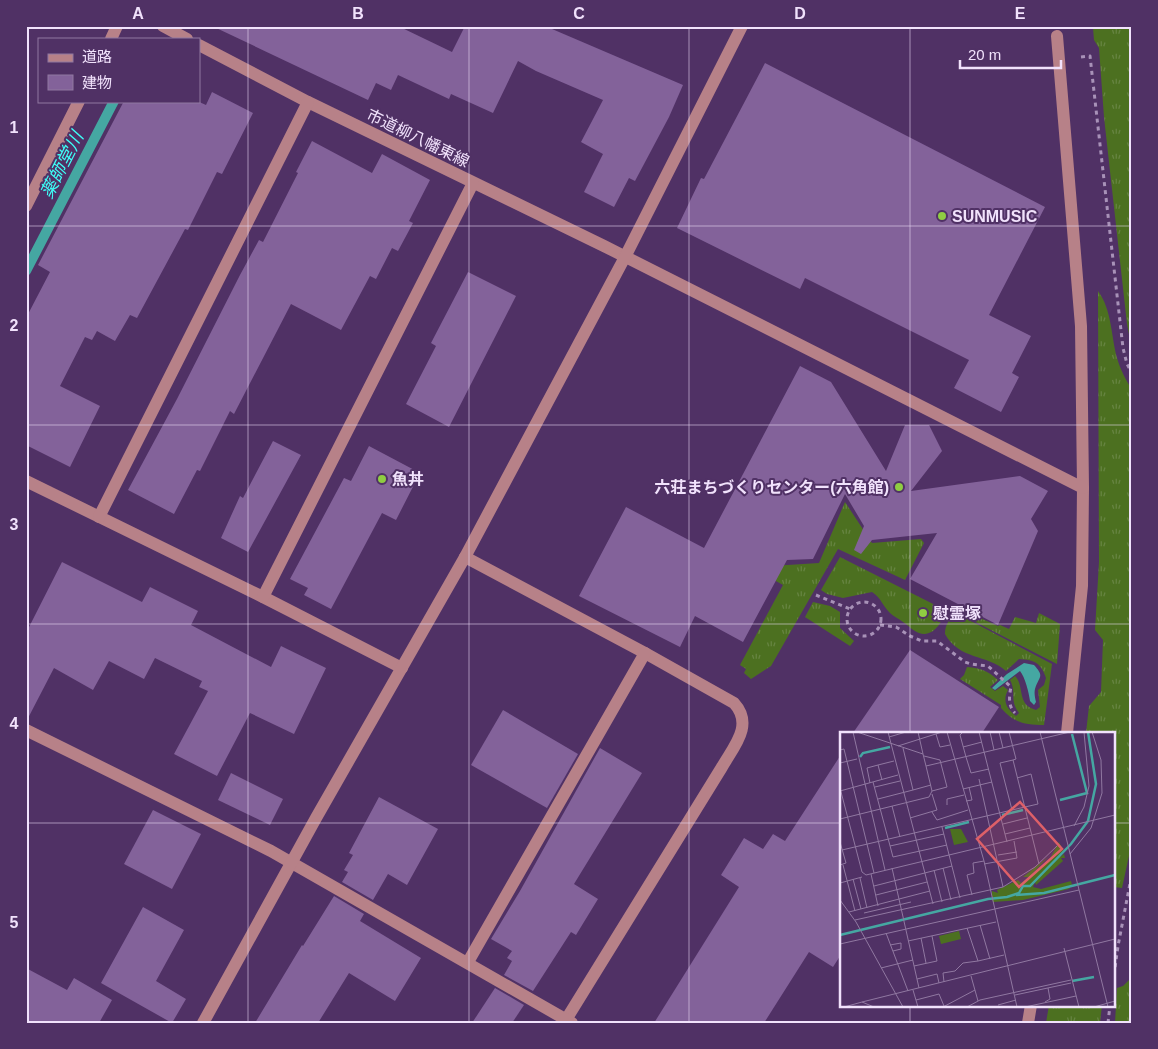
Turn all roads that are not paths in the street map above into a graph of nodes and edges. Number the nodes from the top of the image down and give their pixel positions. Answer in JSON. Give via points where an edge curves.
{"nodes":[{"id":1,"x":117,"y":26,"type":"edge"},
{"id":2,"x":163,"y":26,"type":"edge"},
{"id":3,"x":742,"y":26,"type":"edge"},
{"id":4,"x":1057,"y":36,"type":"dead end"},
{"id":5,"x":111,"y":38,"type":"edge"},
{"id":6,"x":185,"y":38,"type":"edge"},
{"id":7,"x":200,"y":46,"type":"edge"},
{"id":8,"x":78,"y":102,"type":"edge"},
{"id":9,"x":308,"y":102,"type":"junction"},
{"id":10,"x":473,"y":183,"type":"junction"},
{"id":11,"x":26,"y":206,"type":"edge"},
{"id":12,"x":625,"y":257,"type":"junction"},
{"id":13,"x":26,"y":480,"type":"edge"},
{"id":14,"x":1083,"y":488,"type":"junction"},
{"id":15,"x":99,"y":516,"type":"junction"},
{"id":16,"x":465,"y":557,"type":"junction"},
{"id":17,"x":264,"y":597,"type":"junction"},
{"id":18,"x":645,"y":653,"type":"junction"},
{"id":19,"x":402,"y":668,"type":"junction"},
{"id":20,"x":26,"y":730,"type":"edge"},
{"id":21,"x":1067,"y":732,"type":"edge"},
{"id":22,"x":292,"y":862,"type":"junction"},
{"id":23,"x":468,"y":962,"type":"junction"},
{"id":24,"x":1031,"y":1006,"type":"edge"},
{"id":25,"x":567,"y":1022,"type":"edge"},
{"id":26,"x":203,"y":1023,"type":"edge"},
{"id":27,"x":1028,"y":1023,"type":"edge"}],
"edges":[{"from":1,"to":5,"type":"street"},
{"from":2,"to":6,"type":"street"},
{"from":3,"to":12,"type":"street"},
{"from":4,"to":14,"type":"street","via":[[1081,326]]},
{"from":7,"to":9,"type":"street","name":"市道柳八幡東線"},
{"from":8,"to":11,"type":"street"},
{"from":9,"to":10,"type":"street","name":"市道柳八幡東線"},
{"from":9,"to":15,"type":"street"},
{"from":10,"to":12,"type":"street","name":"市道柳八幡東線"},
{"from":10,"to":17,"type":"street"},
{"from":12,"to":14,"type":"street","name":"市道柳八幡東線"},
{"from":12,"to":16,"type":"street"},
{"from":13,"to":15,"type":"street"},
{"from":14,"to":21,"type":"street","via":[[1082,586]]},
{"from":15,"to":17,"type":"street"},
{"from":16,"to":18,"type":"street"},
{"from":16,"to":19,"type":"street"},
{"from":17,"to":19,"type":"street"},
{"from":18,"to":23,"type":"street"},
{"from":18,"to":25,"type":"street","via":[[734,703],[744,722],[679,838]]},
{"from":19,"to":22,"type":"street"},
{"from":20,"to":22,"type":"street"},
{"from":22,"to":23,"type":"street"},
{"from":22,"to":26,"type":"street"},
{"from":23,"to":25,"type":"street"},
{"from":24,"to":27,"type":"street"}]}
